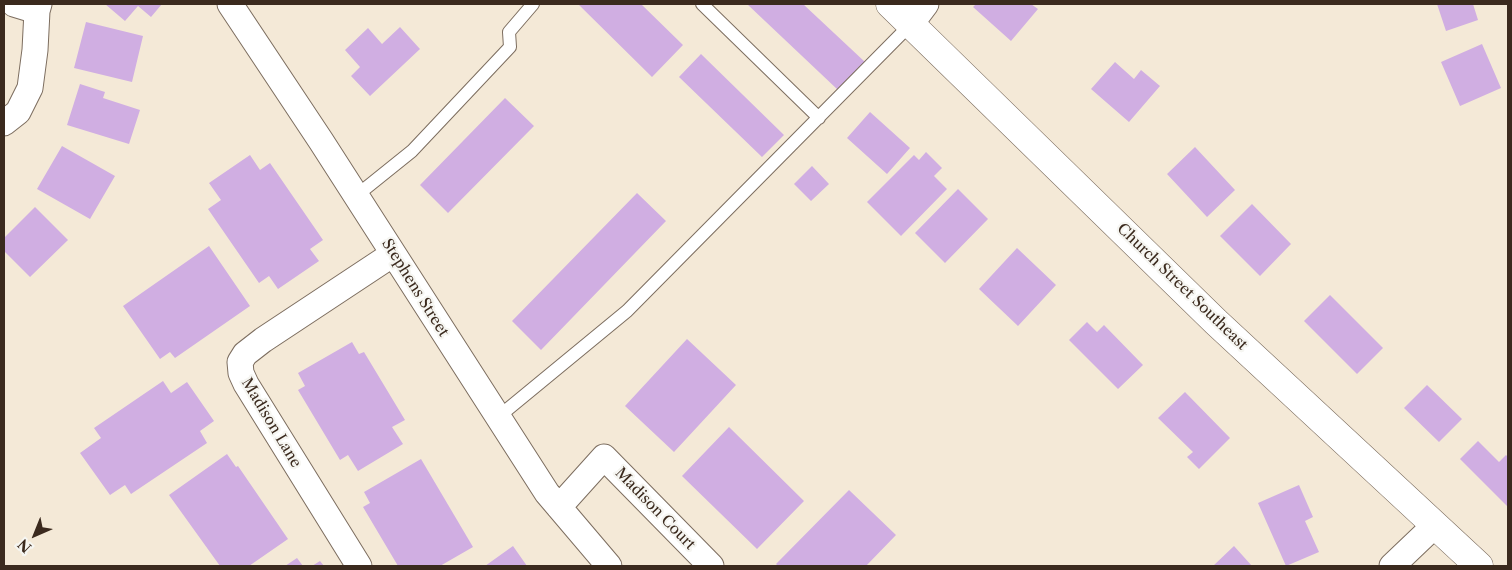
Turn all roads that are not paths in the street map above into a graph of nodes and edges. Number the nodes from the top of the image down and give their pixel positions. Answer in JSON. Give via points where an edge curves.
{"nodes":[{"id":1,"x":14,"y":4,"type":"edge"},
{"id":2,"x":230,"y":4,"type":"edge"},
{"id":3,"x":533,"y":4,"type":"edge"},
{"id":4,"x":702,"y":4,"type":"edge"},
{"id":5,"x":722,"y":4,"type":"edge"},
{"id":6,"x":890,"y":4,"type":"edge"},
{"id":7,"x":38,"y":8,"type":"edge"},
{"id":8,"x":712,"y":14,"type":"junction"},
{"id":9,"x":918,"y":14,"type":"edge"},
{"id":10,"x":819,"y":118,"type":"junction"},
{"id":11,"x":4,"y":123,"type":"edge"},
{"id":12,"x":356,"y":196,"type":"junction"},
{"id":13,"x":393,"y":254,"type":"junction"},
{"id":14,"x":498,"y":418,"type":"junction"},
{"id":15,"x":559,"y":508,"type":"junction"},
{"id":16,"x":1434,"y":526,"type":"junction"},
{"id":17,"x":359,"y":566,"type":"edge"},
{"id":18,"x":609,"y":566,"type":"edge"},
{"id":19,"x":710,"y":566,"type":"edge"},
{"id":20,"x":1392,"y":566,"type":"edge"},
{"id":21,"x":1478,"y":566,"type":"edge"}],
"edges":[{"from":1,"to":7,"type":"street"},
{"from":2,"to":12,"type":"street","name":"Stephens Street"},
{"from":3,"to":12,"type":"lane","via":[[509,32],[510,47],[412,151]]},
{"from":4,"to":8,"type":"lane"},
{"from":5,"to":8,"type":"lane"},
{"from":6,"to":9,"type":"street","name":"Church Street Southeast"},
{"from":7,"to":11,"type":"street","via":[[30,88],[18,112]]},
{"from":8,"to":10,"type":"lane"},
{"from":9,"to":10,"type":"lane"},
{"from":9,"to":16,"type":"street","name":"Church Street Southeast","via":[[1216,322]]},
{"from":10,"to":14,"type":"lane","via":[[627,311]]},
{"from":12,"to":13,"type":"street","name":"Stephens Street"},
{"from":13,"to":14,"type":"street","name":"Stephens Street"},
{"from":13,"to":17,"type":"street","name":"Madison Lane","via":[[263,340],[240,362],[240,373],[246,384]]},
{"from":14,"to":15,"type":"street","name":"Stephens Street"},
{"from":15,"to":18,"type":"street","name":"Stephens Street"},
{"from":15,"to":19,"type":"street","name":"Madison Court","via":[[604,457]]},
{"from":16,"to":20,"type":"street"},
{"from":16,"to":21,"type":"street","name":"Church Street Southeast"}]}
